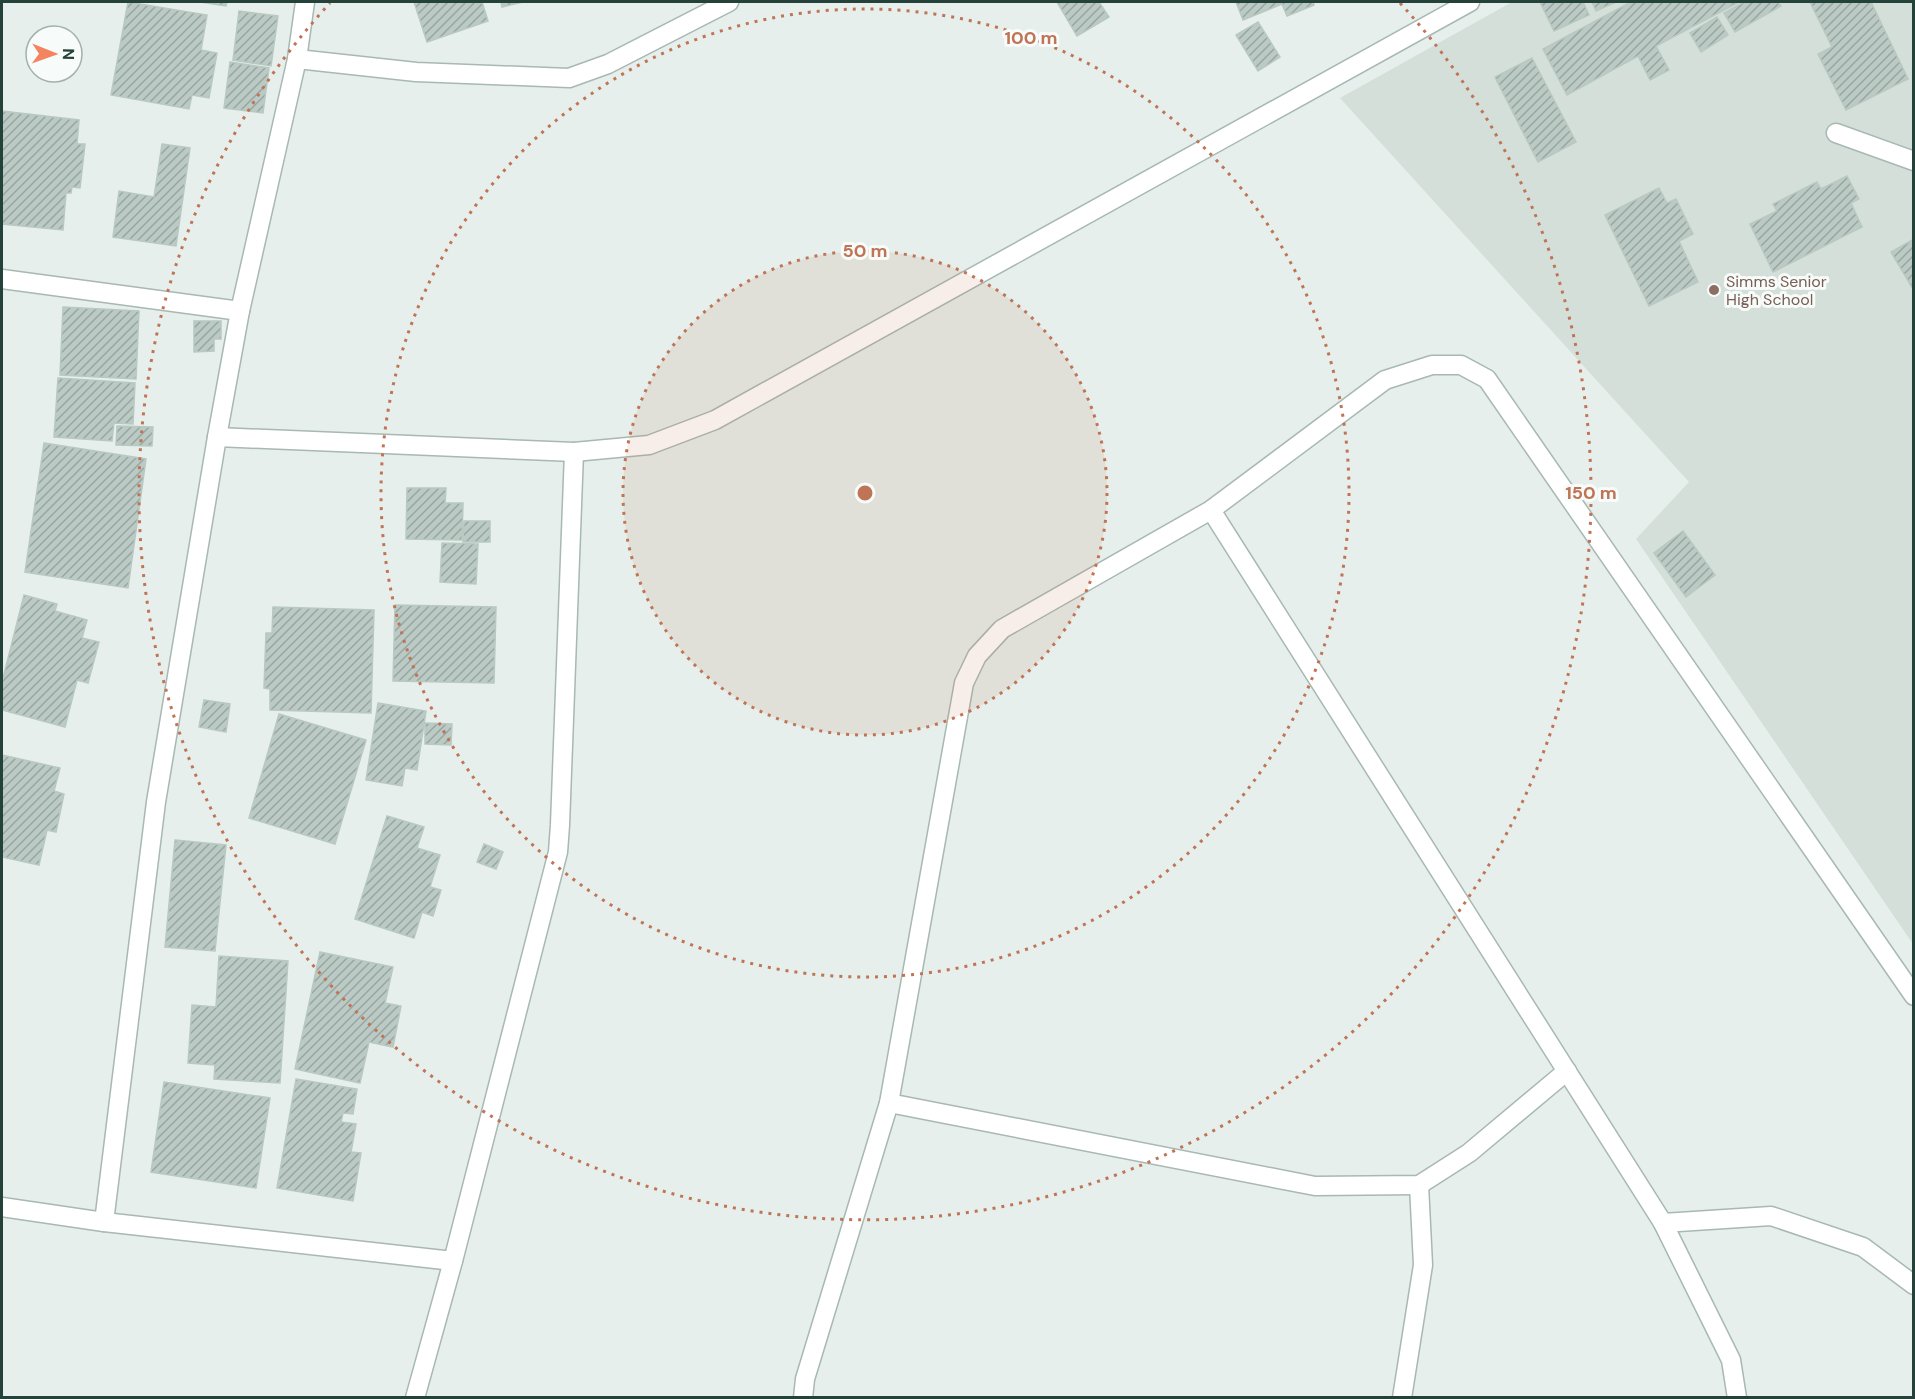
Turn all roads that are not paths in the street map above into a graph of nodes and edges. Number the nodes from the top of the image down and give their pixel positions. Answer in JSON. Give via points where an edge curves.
{"nodes":[{"id":1,"x":304,"y":2,"type":"edge"},
{"id":2,"x":729,"y":2,"type":"edge"},
{"id":3,"x":1470,"y":2,"type":"edge"},
{"id":4,"x":297,"y":59,"type":"junction"},
{"id":5,"x":1836,"y":133,"type":"dead end"},
{"id":6,"x":1914,"y":161,"type":"edge"},
{"id":7,"x":2,"y":279,"type":"edge"},
{"id":8,"x":240,"y":311,"type":"junction"},
{"id":9,"x":217,"y":437,"type":"junction"},
{"id":10,"x":574,"y":453,"type":"junction"},
{"id":11,"x":1211,"y":510,"type":"junction"},
{"id":12,"x":1914,"y":996,"type":"edge"},
{"id":13,"x":1567,"y":1071,"type":"junction"},
{"id":14,"x":889,"y":1103,"type":"junction"},
{"id":15,"x":1419,"y":1185,"type":"junction"},
{"id":16,"x":2,"y":1207,"type":"edge"},
{"id":17,"x":104,"y":1222,"type":"junction"},
{"id":18,"x":1663,"y":1223,"type":"junction"},
{"id":19,"x":453,"y":1261,"type":"junction"},
{"id":20,"x":1914,"y":1285,"type":"edge"},
{"id":21,"x":415,"y":1398,"type":"edge"},
{"id":22,"x":803,"y":1398,"type":"edge"},
{"id":23,"x":1402,"y":1398,"type":"edge"},
{"id":24,"x":1737,"y":1398,"type":"edge"}],
"edges":[{"from":1,"to":4,"type":"street"},
{"from":2,"to":4,"type":"street","via":[[608,64],[569,78],[417,72]]},
{"from":3,"to":10,"type":"street","via":[[714,420],[649,445]]},
{"from":4,"to":8,"type":"street"},
{"from":5,"to":6,"type":"street"},
{"from":7,"to":8,"type":"street"},
{"from":8,"to":9,"type":"street"},
{"from":9,"to":10,"type":"street"},
{"from":9,"to":17,"type":"street","via":[[156,802]]},
{"from":10,"to":19,"type":"street","via":[[558,852]]},
{"from":11,"to":12,"type":"street","via":[[1385,380],[1432,365],[1461,365],[1487,378]]},
{"from":11,"to":13,"type":"street"},
{"from":11,"to":14,"type":"street","via":[[1002,629],[977,656],[964,683]]},
{"from":13,"to":15,"type":"street","via":[[1469,1153]]},
{"from":13,"to":18,"type":"street"},
{"from":14,"to":15,"type":"street","via":[[1315,1186]]},
{"from":14,"to":22,"type":"street","via":[[805,1378]]},
{"from":15,"to":23,"type":"street","via":[[1423,1265]]},
{"from":16,"to":17,"type":"street"},
{"from":17,"to":19,"type":"street"},
{"from":18,"to":20,"type":"street","via":[[1771,1216],[1863,1247]]},
{"from":18,"to":24,"type":"street","via":[[1731,1360]]},
{"from":19,"to":21,"type":"street"}]}
